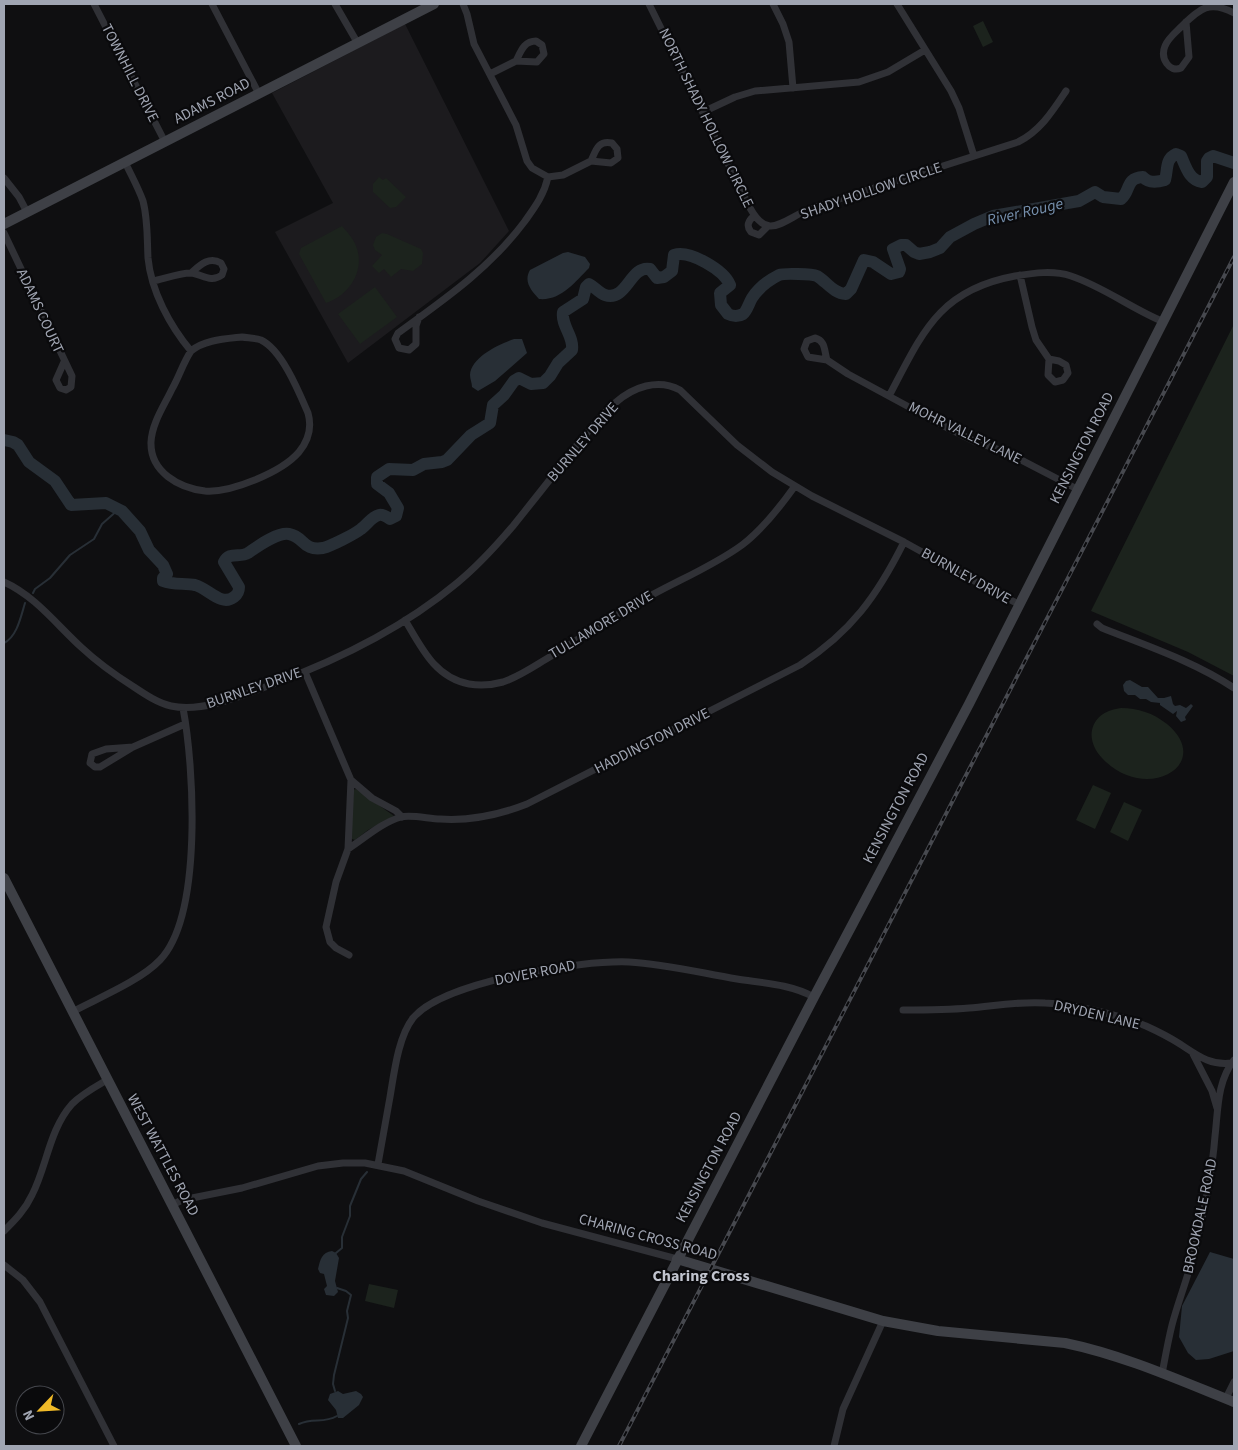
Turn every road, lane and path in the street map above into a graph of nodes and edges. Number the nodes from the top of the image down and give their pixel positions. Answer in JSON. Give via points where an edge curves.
{"nodes":[{"id":1,"x":94,"y":4,"type":"edge"},
{"id":2,"x":212,"y":4,"type":"edge"},
{"id":3,"x":335,"y":4,"type":"edge"},
{"id":4,"x":434,"y":4,"type":"edge"},
{"id":5,"x":462,"y":4,"type":"edge"},
{"id":6,"x":649,"y":4,"type":"edge"},
{"id":7,"x":773,"y":4,"type":"edge"},
{"id":8,"x":897,"y":4,"type":"edge"},
{"id":9,"x":1234,"y":13,"type":"edge"},
{"id":10,"x":1186,"y":22,"type":"junction"},
{"id":11,"x":356,"y":42,"type":"junction"},
{"id":12,"x":926,"y":50,"type":"junction"},
{"id":13,"x":516,"y":61,"type":"dead end"},
{"id":14,"x":490,"y":74,"type":"junction"},
{"id":15,"x":794,"y":88,"type":"junction"},
{"id":16,"x":1066,"y":92,"type":"dead end"},
{"id":17,"x":259,"y":94,"type":"junction"},
{"id":18,"x":703,"y":112,"type":"junction"},
{"id":19,"x":165,"y":142,"type":"junction"},
{"id":20,"x":974,"y":156,"type":"junction"},
{"id":21,"x":591,"y":161,"type":"dead end"},
{"id":22,"x":125,"y":162,"type":"junction"},
{"id":23,"x":548,"y":177,"type":"junction"},
{"id":24,"x":4,"y":178,"type":"edge"},
{"id":25,"x":1234,"y":182,"type":"edge"},
{"id":26,"x":28,"y":212,"type":"junction"},
{"id":27,"x":754,"y":216,"type":"junction"},
{"id":28,"x":4,"y":224,"type":"edge"},
{"id":29,"x":768,"y":226,"type":"junction"},
{"id":30,"x":4,"y":233,"type":"edge"},
{"id":31,"x":191,"y":273,"type":"dead end"},
{"id":32,"x":1020,"y":275,"type":"junction"},
{"id":33,"x":153,"y":281,"type":"junction"},
{"id":34,"x":419,"y":318,"type":"junction"},
{"id":35,"x":1164,"y":322,"type":"junction"},
{"id":36,"x":191,"y":352,"type":"junction"},
{"id":37,"x":1049,"y":359,"type":"dead end"},
{"id":38,"x":827,"y":360,"type":"dead end"},
{"id":39,"x":64,"y":362,"type":"dead end"},
{"id":40,"x":889,"y":396,"type":"junction"},
{"id":41,"x":795,"y":486,"type":"junction"},
{"id":42,"x":1077,"y":489,"type":"junction"},
{"id":43,"x":904,"y":542,"type":"junction"},
{"id":44,"x":4,"y":582,"type":"edge"},
{"id":45,"x":1019,"y":604,"type":"junction"},
{"id":46,"x":405,"y":620,"type":"junction"},
{"id":47,"x":1097,"y":624,"type":"dead end"},
{"id":48,"x":305,"y":672,"type":"junction"},
{"id":49,"x":1234,"y":688,"type":"edge"},
{"id":50,"x":183,"y":708,"type":"junction"},
{"id":51,"x":185,"y":724,"type":"junction"},
{"id":52,"x":133,"y":747,"type":"junction"},
{"id":53,"x":351,"y":780,"type":"junction"},
{"id":54,"x":402,"y":817,"type":"junction"},
{"id":55,"x":348,"y":849,"type":"junction"},
{"id":56,"x":4,"y":878,"type":"edge"},
{"id":57,"x":349,"y":955,"type":"dead end"},
{"id":58,"x":814,"y":997,"type":"junction"},
{"id":59,"x":904,"y":1010,"type":"dead end"},
{"id":60,"x":72,"y":1012,"type":"junction"},
{"id":61,"x":1193,"y":1053,"type":"junction"},
{"id":62,"x":1233,"y":1061,"type":"edge"},
{"id":63,"x":107,"y":1080,"type":"junction"},
{"id":64,"x":1217,"y":1109,"type":"junction"},
{"id":65,"x":378,"y":1164,"type":"junction"},
{"id":66,"x":172,"y":1204,"type":"junction"},
{"id":67,"x":4,"y":1231,"type":"edge"},
{"id":68,"x":677,"y":1259,"type":"junction"},
{"id":69,"x":4,"y":1264,"type":"edge"},
{"id":70,"x":883,"y":1321,"type":"junction"},
{"id":71,"x":1162,"y":1374,"type":"junction"},
{"id":72,"x":1234,"y":1382,"type":"edge"},
{"id":73,"x":1230,"y":1400,"type":"edge"},
{"id":74,"x":114,"y":1446,"type":"edge"},
{"id":75,"x":296,"y":1446,"type":"edge"},
{"id":76,"x":581,"y":1446,"type":"edge"},
{"id":77,"x":834,"y":1446,"type":"edge"}],
"edges":[{"from":1,"to":19,"type":"street","name":"TOWNHILL DRIVE"},
{"from":2,"to":17,"type":"street"},
{"from":3,"to":11,"type":"street"},
{"from":4,"to":11,"type":"street","name":"ADAMS ROAD"},
{"from":5,"to":14,"type":"street","via":[[474,44]]},
{"from":6,"to":18,"type":"street","name":"NORTH SHADY HOLLOW CIRCLE"},
{"from":7,"to":15,"type":"street","via":[[789,42]]},
{"from":8,"to":12,"type":"street"},
{"from":9,"to":10,"type":"street","via":[[1210,4]]},
{"from":10,"to":10,"type":"street","via":[[1164,47],[1165,61],[1174,69],[1182,68],[1189,57]]},
{"from":11,"to":17,"type":"street","name":"ADAMS ROAD"},
{"from":12,"to":15,"type":"street","via":[[888,72],[859,82]]},
{"from":12,"to":20,"type":"street","via":[[955,98]]},
{"from":13,"to":14,"type":"street"},
{"from":14,"to":23,"type":"street","via":[[516,125],[528,161],[535,170]]},
{"from":15,"to":18,"type":"street","via":[[746,93]]},
{"from":16,"to":20,"type":"street","name":"SHADY HOLLOW CIRCLE","via":[[1031,135]]},
{"from":17,"to":19,"type":"street","name":"ADAMS ROAD"},
{"from":18,"to":27,"type":"street","name":"NORTH SHADY HOLLOW CIRCLE"},
{"from":19,"to":22,"type":"street","name":"ADAMS ROAD"},
{"from":20,"to":29,"type":"street","name":"SHADY HOLLOW CIRCLE","via":[[830,202],[780,225]]},
{"from":21,"to":23,"type":"street","via":[[563,175]]},
{"from":22,"to":26,"type":"street","name":"ADAMS ROAD"},
{"from":22,"to":33,"type":"street","via":[[143,201]]},
{"from":23,"to":34,"type":"street","via":[[539,202],[486,266]]},
{"from":24,"to":26,"type":"street"},
{"from":25,"to":35,"type":"street","name":"KENSINGTON ROAD"},
{"from":26,"to":28,"type":"street","name":"ADAMS ROAD"},
{"from":27,"to":29,"type":"street","name":"NORTH SHADY HOLLOW CIRCLE"},
{"from":27,"to":29,"type":"street","name":"SHADY HOLLOW CIRCLE","via":[[748,222],[751,232],[759,235]]},
{"from":30,"to":39,"type":"street","name":"ADAMS COURT"},
{"from":31,"to":33,"type":"street"},
{"from":32,"to":35,"type":"street","via":[[1051,272],[1073,276]]},
{"from":32,"to":37,"type":"street","via":[[1036,340]]},
{"from":32,"to":40,"type":"street","via":[[981,285],[947,305],[924,330]]},
{"from":33,"to":36,"type":"street","via":[[174,329]]},
{"from":34,"to":34,"type":"street","via":[[395,336],[399,348],[409,350],[416,344]]},
{"from":35,"to":42,"type":"street","name":"KENSINGTON ROAD"},
{"from":36,"to":36,"type":"street","via":[[208,342],[242,338],[257,339],[270,346],[295,386],[309,418],[308,437],[295,456],[264,476],[224,490],[196,489],[166,476],[152,456],[152,434]]},
{"from":38,"to":40,"type":"street","name":"MOHR VALLEY LANE","via":[[839,370]]},
{"from":40,"to":42,"type":"street","name":"MOHR VALLEY LANE","via":[[976,442],[1006,452]]},
{"from":41,"to":43,"type":"street","name":"BURNLEY DRIVE"},
{"from":41,"to":46,"type":"street","name":"TULLAMORE DRIVE","via":[[752,537],[731,552],[642,600],[504,682],[470,684],[443,673],[430,660]]},
{"from":41,"to":46,"type":"street","name":"BURNLEY DRIVE","via":[[737,445],[680,390],[662,384],[642,387],[616,402],[597,421],[481,562],[432,603]]},
{"from":42,"to":45,"type":"street","name":"KENSINGTON ROAD"},
{"from":43,"to":45,"type":"street","name":"BURNLEY DRIVE"},
{"from":43,"to":54,"type":"street","name":"HADDINGTON DRIVE","via":[[881,586],[858,616],[837,638],[800,665],[510,810],[457,819]]},
{"from":44,"to":50,"type":"street","name":"BURNLEY DRIVE","via":[[33,600],[79,645],[126,682],[158,702]]},
{"from":45,"to":58,"type":"street","name":"KENSINGTON ROAD"},
{"from":46,"to":48,"type":"street","name":"BURNLEY DRIVE"},
{"from":47,"to":49,"type":"street","via":[[1198,667]]},
{"from":48,"to":50,"type":"street","name":"BURNLEY DRIVE","via":[[219,702]]},
{"from":48,"to":53,"type":"street"},
{"from":50,"to":51,"type":"street"},
{"from":51,"to":52,"type":"street"},
{"from":51,"to":60,"type":"street","via":[[192,792],[191,844],[185,900],[175,936],[149,969]]},
{"from":52,"to":52,"type":"street","via":[[100,767],[90,763],[96,751]]},
{"from":53,"to":54,"type":"street"},
{"from":53,"to":55,"type":"street"},
{"from":54,"to":55,"type":"street","name":"HADDINGTON DRIVE","via":[[381,826]]},
{"from":55,"to":57,"type":"street","via":[[336,882],[326,927],[330,942]]},
{"from":56,"to":60,"type":"street","name":"WEST WATTLES ROAD"},
{"from":58,"to":65,"type":"street","name":"DOVER ROAD","via":[[767,983],[650,964],[613,962],[533,972],[447,996],[426,1006],[412,1019],[406,1031],[395,1069]]},
{"from":58,"to":68,"type":"street","name":"KENSINGTON ROAD"},
{"from":59,"to":61,"type":"street","name":"DRYDEN LANE","via":[[1016,1003],[1064,1005],[1144,1025]]},
{"from":60,"to":63,"type":"street","name":"WEST WATTLES ROAD"},
{"from":61,"to":62,"type":"street","name":"DRYDEN LANE","via":[[1216,1064]]},
{"from":61,"to":64,"type":"street"},
{"from":62,"to":64,"type":"street","name":"BROOKDALE ROAD","via":[[1221,1088]]},
{"from":63,"to":66,"type":"street","name":"WEST WATTLES ROAD"},
{"from":63,"to":67,"type":"street","via":[[74,1103],[62,1119],[32,1196]]},
{"from":64,"to":71,"type":"street","name":"BROOKDALE ROAD","via":[[1213,1163],[1205,1202]]},
{"from":65,"to":66,"type":"street","name":"CHARING CROSS ROAD","via":[[318,1166]]},
{"from":65,"to":68,"type":"street","name":"CHARING CROSS ROAD","via":[[542,1223]]},
{"from":66,"to":75,"type":"street","name":"WEST WATTLES ROAD"},
{"from":68,"to":70,"type":"street","name":"CHARING CROSS ROAD"},
{"from":68,"to":76,"type":"street","name":"KENSINGTON ROAD"},
{"from":69,"to":74,"type":"street","via":[[27,1284],[40,1302]]},
{"from":70,"to":71,"type":"street","name":"CHARING CROSS ROAD","via":[[938,1331],[1064,1343],[1103,1352]]},
{"from":70,"to":77,"type":"street","via":[[843,1408]]},
{"from":71,"to":73,"type":"street","name":"CHARING CROSS ROAD"},
{"from":72,"to":73,"type":"street"}]}
